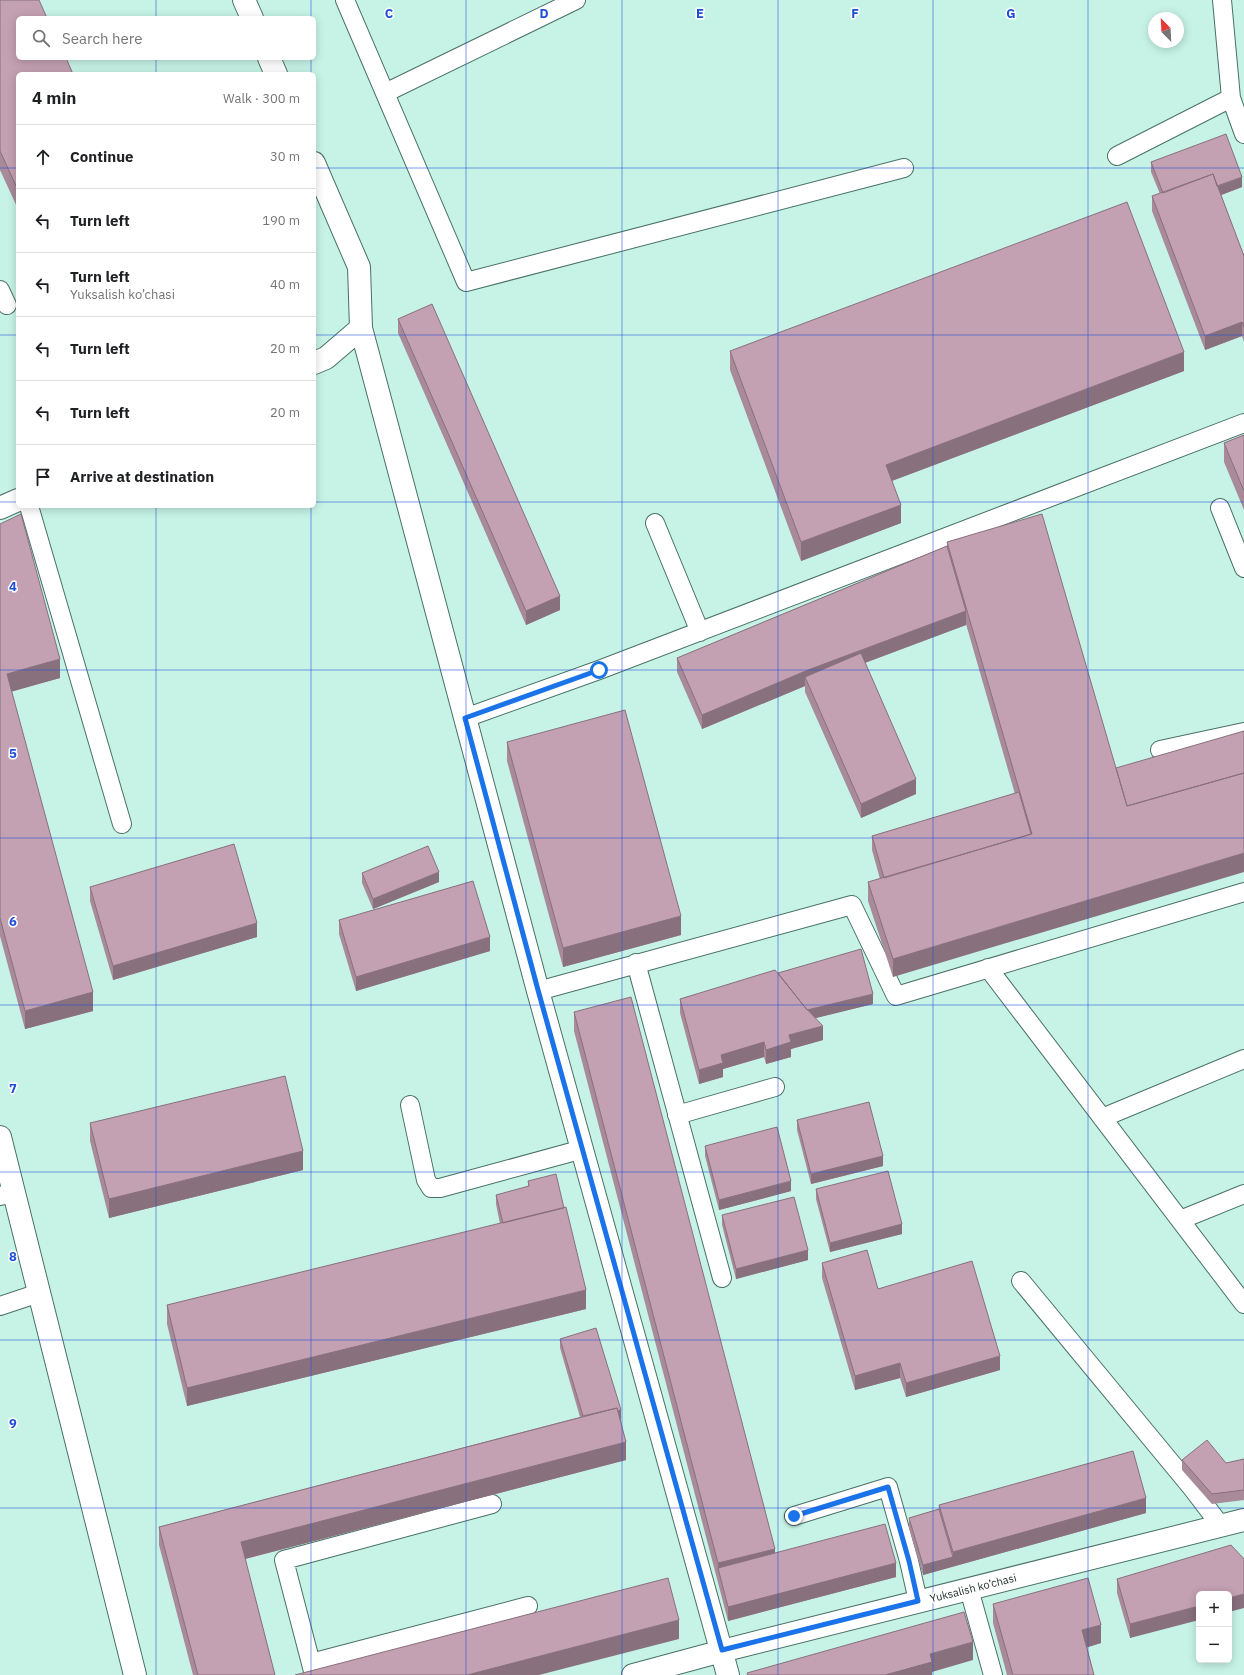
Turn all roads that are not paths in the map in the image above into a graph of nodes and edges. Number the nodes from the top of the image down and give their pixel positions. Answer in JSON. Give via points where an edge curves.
{"nodes":[{"id":1,"x":244,"y":0,"type":"edge"},
{"id":2,"x":345,"y":0,"type":"edge"},
{"id":3,"x":576,"y":0,"type":"edge"},
{"id":4,"x":1222,"y":0,"type":"edge"},
{"id":5,"x":251,"y":16,"type":"edge"},
{"id":6,"x":270,"y":60,"type":"edge"},
{"id":7,"x":275,"y":72,"type":"edge"},
{"id":8,"x":385,"y":93,"type":"junction"},
{"id":9,"x":1231,"y":98,"type":"junction"},
{"id":10,"x":1244,"y":134,"type":"edge"},
{"id":11,"x":1117,"y":156,"type":"dead end"},
{"id":12,"x":316,"y":168,"type":"edge"},
{"id":13,"x":904,"y":168,"type":"dead end"},
{"id":14,"x":361,"y":328,"type":"junction"},
{"id":15,"x":316,"y":362,"type":"edge"},
{"id":16,"x":1244,"y":423,"type":"edge"},
{"id":17,"x":16,"y":501,"type":"edge"},
{"id":18,"x":0,"y":508,"type":"edge"},
{"id":19,"x":30,"y":508,"type":"edge"},
{"id":20,"x":1220,"y":508,"type":"dead end"},
{"id":21,"x":656,"y":523,"type":"dead end"},
{"id":22,"x":1244,"y":568,"type":"edge"},
{"id":23,"x":700,"y":632,"type":"junction"},
{"id":24,"x":465,"y":718,"type":"junction"},
{"id":25,"x":1244,"y":732,"type":"edge"},
{"id":26,"x":1160,"y":750,"type":"dead end"},
{"id":27,"x":122,"y":824,"type":"dead end"},
{"id":28,"x":1244,"y":892,"type":"edge"},
{"id":29,"x":636,"y":963,"type":"junction"},
{"id":30,"x":988,"y":968,"type":"junction"},
{"id":31,"x":538,"y":990,"type":"junction"},
{"id":32,"x":1244,"y":1059,"type":"edge"},
{"id":33,"x":775,"y":1087,"type":"dead end"},
{"id":34,"x":410,"y":1105,"type":"dead end"},
{"id":35,"x":677,"y":1115,"type":"junction"},
{"id":36,"x":1102,"y":1118,"type":"junction"},
{"id":37,"x":0,"y":1137,"type":"edge"},
{"id":38,"x":583,"y":1149,"type":"junction"},
{"id":39,"x":7,"y":1194,"type":"edge"},
{"id":40,"x":1244,"y":1194,"type":"edge"},
{"id":41,"x":1180,"y":1220,"type":"junction"},
{"id":42,"x":722,"y":1278,"type":"dead end"},
{"id":43,"x":1021,"y":1281,"type":"dead end"},
{"id":44,"x":39,"y":1293,"type":"junction"},
{"id":45,"x":1244,"y":1304,"type":"edge"},
{"id":46,"x":0,"y":1306,"type":"edge"},
{"id":47,"x":492,"y":1504,"type":"edge"},
{"id":48,"x":794,"y":1516,"type":"dead end"},
{"id":49,"x":1244,"y":1520,"type":"edge"},
{"id":50,"x":1221,"y":1526,"type":"junction"},
{"id":51,"x":969,"y":1589,"type":"junction"},
{"id":52,"x":918,"y":1601,"type":"junction"},
{"id":53,"x":528,"y":1606,"type":"dead end"},
{"id":54,"x":722,"y":1650,"type":"junction"},
{"id":55,"x":313,"y":1669,"type":"edge"},
{"id":56,"x":135,"y":1675,"type":"edge"},
{"id":57,"x":633,"y":1675,"type":"edge"},
{"id":58,"x":728,"y":1675,"type":"edge"},
{"id":59,"x":993,"y":1675,"type":"edge"}],
"edges":[{"from":1,"to":5,"type":"street"},
{"from":2,"to":8,"type":"lane"},
{"from":3,"to":8,"type":"lane"},
{"from":4,"to":9,"type":"lane"},
{"from":6,"to":7,"type":"street"},
{"from":8,"to":13,"type":"lane","via":[[466,282]]},
{"from":9,"to":10,"type":"lane"},
{"from":9,"to":11,"type":"lane"},
{"from":12,"to":14,"type":"street","via":[[359,266]]},
{"from":14,"to":15,"type":"street","via":[[326,358]]},
{"from":14,"to":24,"type":"street"},
{"from":16,"to":23,"type":"lane"},
{"from":17,"to":18,"type":"street"},
{"from":19,"to":27,"type":"lane"},
{"from":20,"to":22,"type":"lane"},
{"from":21,"to":23,"type":"lane"},
{"from":23,"to":24,"type":"lane"},
{"from":24,"to":31,"type":"street"},
{"from":25,"to":26,"type":"lane"},
{"from":28,"to":30,"type":"lane"},
{"from":29,"to":30,"type":"lane","via":[[852,905],[896,996]]},
{"from":29,"to":31,"type":"lane"},
{"from":29,"to":35,"type":"lane"},
{"from":30,"to":36,"type":"lane"},
{"from":31,"to":38,"type":"street"},
{"from":32,"to":36,"type":"lane"},
{"from":33,"to":35,"type":"lane"},
{"from":34,"to":38,"type":"lane","via":[[426,1180],[431,1188],[440,1188]]},
{"from":35,"to":42,"type":"lane"},
{"from":36,"to":41,"type":"lane"},
{"from":37,"to":39,"type":"street"},
{"from":38,"to":54,"type":"street"},
{"from":39,"to":44,"type":"street"},
{"from":40,"to":41,"type":"lane"},
{"from":41,"to":45,"type":"lane"},
{"from":43,"to":50,"type":"lane"},
{"from":44,"to":46,"type":"lane"},
{"from":44,"to":56,"type":"street"},
{"from":47,"to":55,"type":"lane","via":[[284,1560]]},
{"from":48,"to":52,"type":"lane","via":[[888,1487]]},
{"from":49,"to":50,"type":"street","name":"Yuksalish ko’chasi"},
{"from":50,"to":51,"type":"street","name":"Yuksalish ko’chasi"},
{"from":51,"to":52,"type":"street","name":"Yuksalish ko’chasi"},
{"from":51,"to":59,"type":"lane"},
{"from":52,"to":54,"type":"street","name":"Yuksalish ko’chasi"},
{"from":53,"to":55,"type":"lane"},
{"from":54,"to":57,"type":"street","name":"Yuksalish ko’chasi"},
{"from":54,"to":58,"type":"street"}]}
